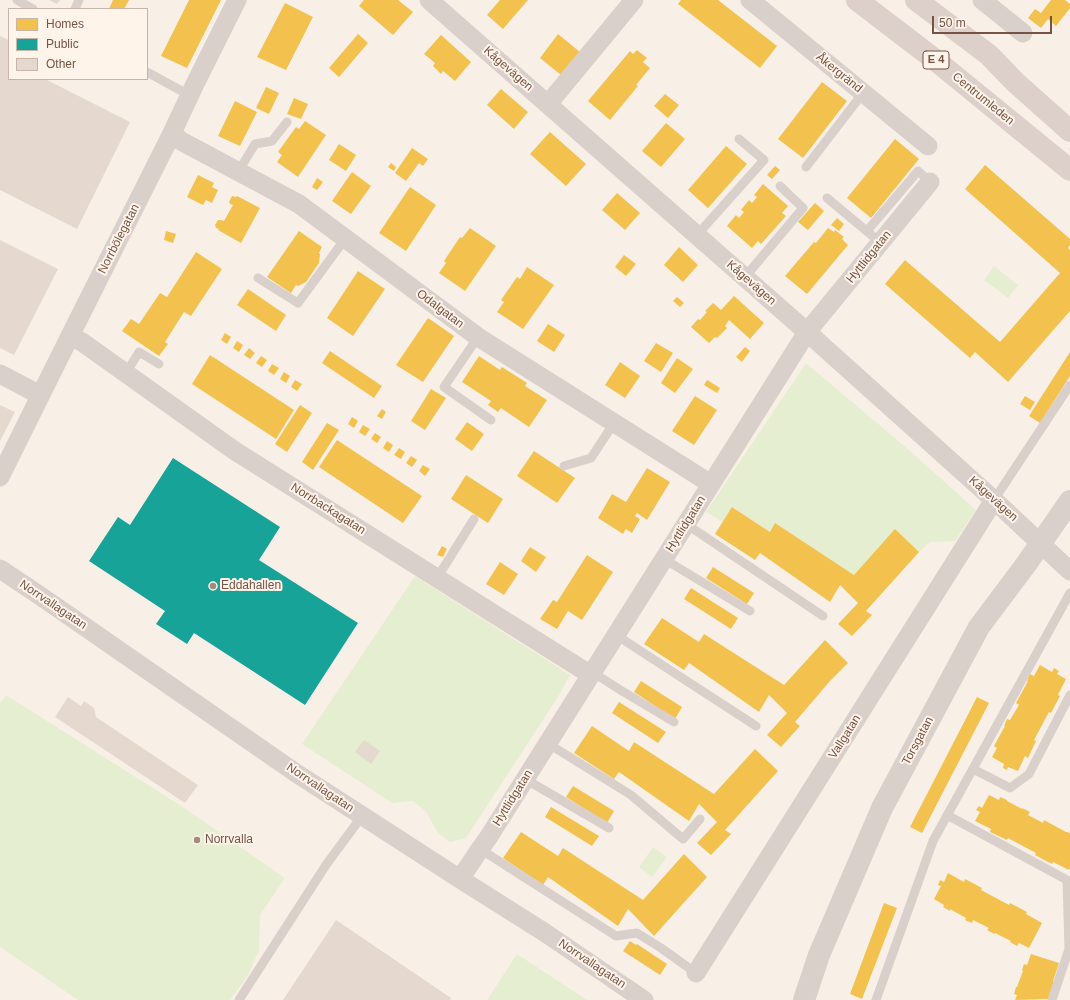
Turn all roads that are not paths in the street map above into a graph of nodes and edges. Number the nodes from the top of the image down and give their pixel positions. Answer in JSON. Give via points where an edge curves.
{"nodes":[{"id":1,"x":17,"y":0,"type":"edge"},
{"id":2,"x":237,"y":0,"type":"edge"},
{"id":3,"x":429,"y":0,"type":"edge"},
{"id":4,"x":634,"y":0,"type":"edge"},
{"id":5,"x":750,"y":0,"type":"edge"},
{"id":6,"x":857,"y":0,"type":"edge"},
{"id":7,"x":916,"y":0,"type":"edge"},
{"id":8,"x":982,"y":0,"type":"edge"},
{"id":9,"x":31,"y":8,"type":"edge"},
{"id":10,"x":1023,"y":33,"type":"dead end"},
{"id":11,"x":148,"y":73,"type":"edge"},
{"id":12,"x":863,"y":93,"type":"junction"},
{"id":13,"x":189,"y":95,"type":"junction"},
{"id":14,"x":548,"y":104,"type":"junction"},
{"id":15,"x":287,"y":122,"type":"dead end"},
{"id":16,"x":1070,"y":131,"type":"edge"},
{"id":17,"x":172,"y":133,"type":"junction"},
{"id":18,"x":739,"y":139,"type":"dead end"},
{"id":19,"x":928,"y":146,"type":"dead end"},
{"id":20,"x":806,"y":166,"type":"dead end"},
{"id":21,"x":1070,"y":170,"type":"edge"},
{"id":22,"x":238,"y":172,"type":"junction"},
{"id":23,"x":930,"y":182,"type":"dead end"},
{"id":24,"x":780,"y":186,"type":"dead end"},
{"id":25,"x":827,"y":198,"type":"dead end"},
{"id":26,"x":697,"y":235,"type":"junction"},
{"id":27,"x":874,"y":237,"type":"junction"},
{"id":28,"x":346,"y":239,"type":"junction"},
{"id":29,"x":745,"y":277,"type":"junction"},
{"id":30,"x":258,"y":278,"type":"dead end"},
{"id":31,"x":807,"y":332,"type":"junction"},
{"id":32,"x":70,"y":336,"type":"junction"},
{"id":33,"x":478,"y":337,"type":"junction"},
{"id":34,"x":159,"y":364,"type":"dead end"},
{"id":35,"x":0,"y":374,"type":"edge"},
{"id":36,"x":126,"y":374,"type":"junction"},
{"id":37,"x":1070,"y":385,"type":"edge"},
{"id":38,"x":40,"y":395,"type":"junction"},
{"id":39,"x":491,"y":420,"type":"dead end"},
{"id":40,"x":614,"y":423,"type":"junction"},
{"id":41,"x":564,"y":466,"type":"dead end"},
{"id":42,"x":0,"y":477,"type":"edge"},
{"id":43,"x":711,"y":484,"type":"junction"},
{"id":44,"x":994,"y":500,"type":"junction"},
{"id":45,"x":1070,"y":501,"type":"edge"},
{"id":46,"x":474,"y":519,"type":"dead end"},
{"id":47,"x":686,"y":524,"type":"junction"},
{"id":48,"x":1041,"y":542,"type":"junction"},
{"id":49,"x":664,"y":559,"type":"junction"},
{"id":50,"x":0,"y":569,"type":"edge"},
{"id":51,"x":1070,"y":570,"type":"edge"},
{"id":52,"x":436,"y":578,"type":"junction"},
{"id":53,"x":1070,"y":593,"type":"edge"},
{"id":54,"x":750,"y":611,"type":"dead end"},
{"id":55,"x":823,"y":616,"type":"dead end"},
{"id":56,"x":616,"y":635,"type":"junction"},
{"id":57,"x":592,"y":674,"type":"junction"},
{"id":58,"x":1070,"y":695,"type":"edge"},
{"id":59,"x":674,"y":722,"type":"dead end"},
{"id":60,"x":756,"y":726,"type":"dead end"},
{"id":61,"x":547,"y":743,"type":"junction"},
{"id":62,"x":973,"y":769,"type":"junction"},
{"id":63,"x":525,"y":779,"type":"junction"},
{"id":64,"x":947,"y":815,"type":"junction"},
{"id":65,"x":362,"y":816,"type":"junction"},
{"id":66,"x":700,"y":819,"type":"dead end"},
{"id":67,"x":609,"y":828,"type":"dead end"},
{"id":68,"x":480,"y":849,"type":"junction"},
{"id":69,"x":460,"y":879,"type":"junction"},
{"id":70,"x":696,"y":973,"type":"joint"},
{"id":71,"x":239,"y":1000,"type":"edge"},
{"id":72,"x":644,"y":1000,"type":"edge"},
{"id":73,"x":804,"y":1000,"type":"edge"},
{"id":74,"x":876,"y":1000,"type":"edge"},
{"id":75,"x":1052,"y":1000,"type":"edge"}],
"edges":[{"from":1,"to":9,"type":"lane"},
{"from":2,"to":13,"type":"street","name":"Norrbölegatan"},
{"from":3,"to":14,"type":"street","name":"Kågevägen"},
{"from":4,"to":14,"type":"street"},
{"from":5,"to":12,"type":"street","name":"Åkergränd"},
{"from":6,"to":21,"type":"highway","name":"Centrumleden","number":"E 4"},
{"from":7,"to":16,"type":"highway","via":[[989,55]]},
{"from":8,"to":10,"type":"street"},
{"from":11,"to":13,"type":"lane"},
{"from":12,"to":19,"type":"street","name":"Åkergränd"},
{"from":12,"to":20,"type":"lane"},
{"from":13,"to":17,"type":"street","name":"Norrbölegatan"},
{"from":14,"to":26,"type":"street","name":"Kågevägen"},
{"from":15,"to":22,"type":"lane","via":[[272,141],[255,144]]},
{"from":17,"to":22,"type":"street","name":"Odalgatan","via":[[181,141]]},
{"from":17,"to":32,"type":"street","name":"Norrbölegatan"},
{"from":18,"to":26,"type":"lane","via":[[764,160]]},
{"from":22,"to":28,"type":"street","name":"Odalgatan","via":[[299,204]]},
{"from":23,"to":27,"type":"street","name":"Hyttlidgatan"},
{"from":24,"to":29,"type":"lane","via":[[803,208]]},
{"from":25,"to":27,"type":"lane"},
{"from":26,"to":29,"type":"street","name":"Kågevägen"},
{"from":27,"to":31,"type":"street","name":"Hyttlidgatan"},
{"from":28,"to":30,"type":"lane","via":[[298,303]]},
{"from":28,"to":33,"type":"street","name":"Odalgatan"},
{"from":29,"to":31,"type":"street","name":"Kågevägen"},
{"from":31,"to":43,"type":"street","name":"Hyttlidgatan"},
{"from":31,"to":44,"type":"street","name":"Kågevägen"},
{"from":32,"to":36,"type":"street","name":"Norrbackagatan"},
{"from":32,"to":38,"type":"street","name":"Norrbölegatan"},
{"from":33,"to":39,"type":"lane","via":[[444,388]]},
{"from":33,"to":40,"type":"street","name":"Odalgatan"},
{"from":34,"to":36,"type":"lane","via":[[140,352]]},
{"from":35,"to":38,"type":"street"},
{"from":36,"to":52,"type":"street","name":"Norrbackagatan","via":[[236,451]]},
{"from":37,"to":44,"type":"lane"},
{"from":38,"to":42,"type":"street","name":"Norrbölegatan"},
{"from":40,"to":41,"type":"lane","via":[[591,458]]},
{"from":40,"to":43,"type":"street","name":"Odalgatan"},
{"from":43,"to":47,"type":"street","name":"Hyttlidgatan"},
{"from":44,"to":48,"type":"street","name":"Kågevägen"},
{"from":44,"to":70,"type":"street","name":"Vallgatan"},
{"from":45,"to":48,"type":"main road","name":"Torsgatan"},
{"from":46,"to":52,"type":"lane"},
{"from":47,"to":49,"type":"street","name":"Hyttlidgatan"},
{"from":47,"to":55,"type":"lane"},
{"from":48,"to":51,"type":"street","name":"Kågevägen"},
{"from":48,"to":73,"type":"main road","name":"Torsgatan","via":[[979,627],[882,808],[819,955]]},
{"from":49,"to":54,"type":"lane"},
{"from":49,"to":56,"type":"street","name":"Hyttlidgatan"},
{"from":50,"to":65,"type":"street","name":"Norrvallagatan"},
{"from":52,"to":57,"type":"street","name":"Norrbackagatan"},
{"from":53,"to":62,"type":"lane"},
{"from":56,"to":57,"type":"street","name":"Hyttlidgatan"},
{"from":56,"to":60,"type":"lane"},
{"from":57,"to":59,"type":"lane"},
{"from":57,"to":61,"type":"street","name":"Hyttlidgatan"},
{"from":58,"to":62,"type":"lane","via":[[1029,774],[1010,788]]},
{"from":61,"to":63,"type":"street","name":"Hyttlidgatan"},
{"from":61,"to":66,"type":"lane","via":[[630,795],[683,839]]},
{"from":62,"to":64,"type":"lane"},
{"from":63,"to":67,"type":"lane"},
{"from":63,"to":68,"type":"street","name":"Hyttlidgatan"},
{"from":64,"to":74,"type":"lane","via":[[933,840]]},
{"from":64,"to":75,"type":"lane","via":[[1067,880],[1069,949]]},
{"from":65,"to":69,"type":"street","name":"Norrvallagatan"},
{"from":65,"to":71,"type":"lane","via":[[326,865]]},
{"from":68,"to":69,"type":"street","name":"Hyttlidgatan"},
{"from":68,"to":70,"type":"lane","via":[[616,936],[637,933]]},
{"from":69,"to":72,"type":"street","name":"Norrvallagatan"}]}
